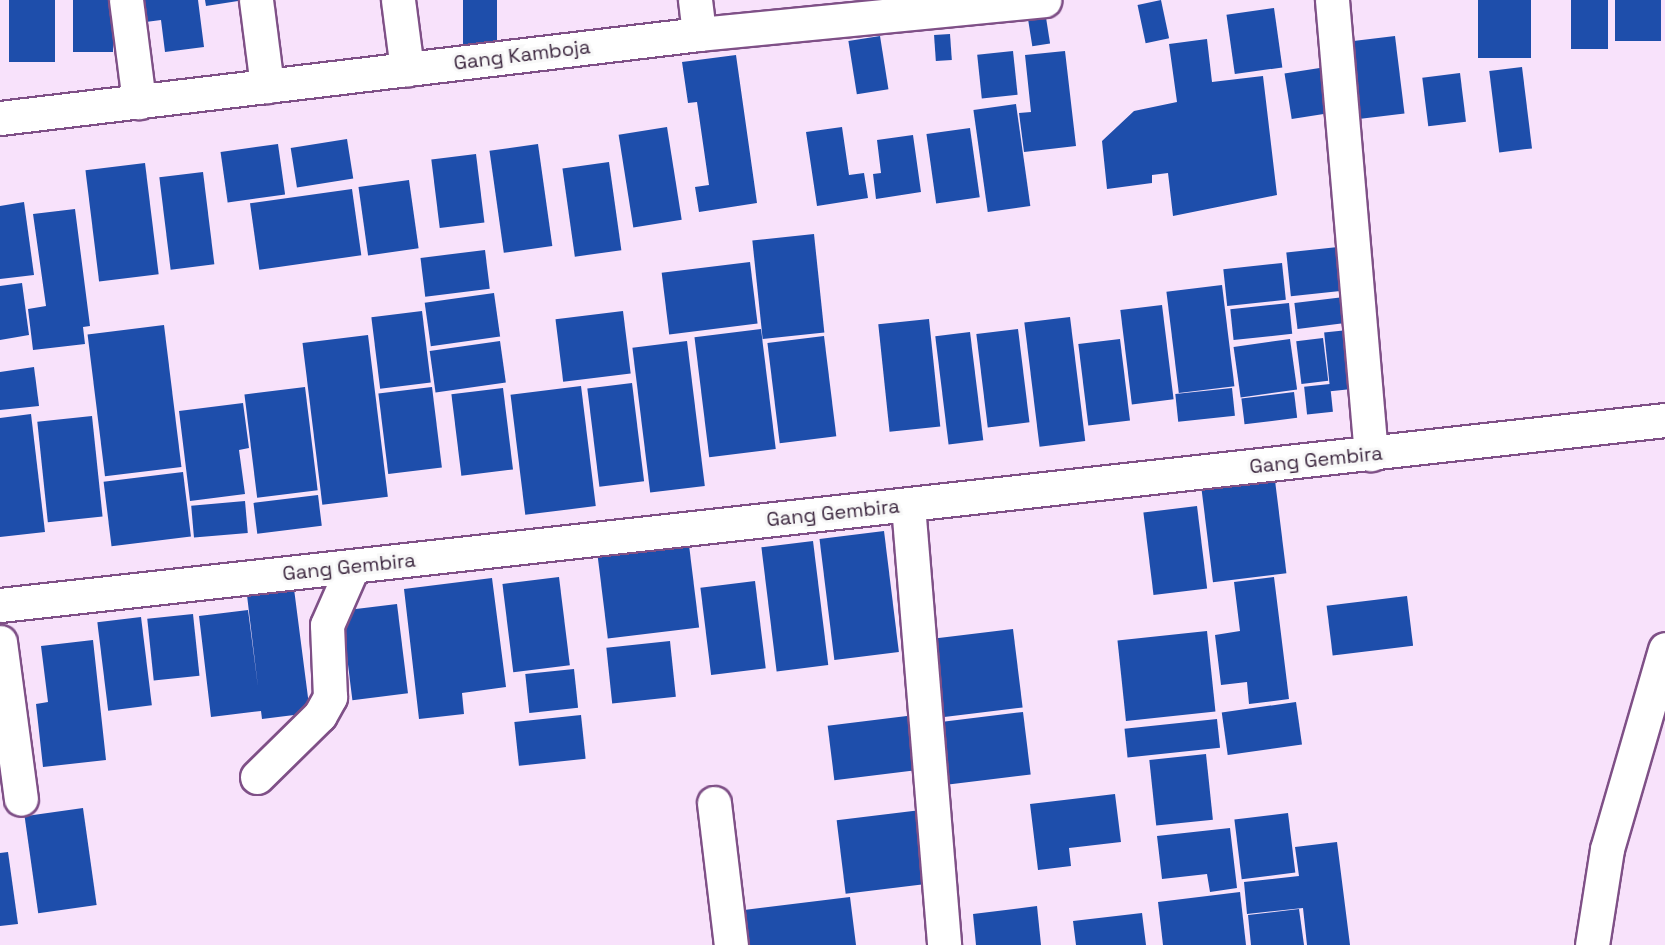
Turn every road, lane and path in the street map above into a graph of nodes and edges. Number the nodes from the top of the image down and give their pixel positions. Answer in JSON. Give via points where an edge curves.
{"nodes":[{"id":1,"x":126,"y":0,"type":"edge"},
{"id":2,"x":256,"y":0,"type":"edge"},
{"id":3,"x":398,"y":0,"type":"edge"},
{"id":4,"x":695,"y":0,"type":"edge"},
{"id":5,"x":1044,"y":0,"type":"edge"},
{"id":6,"x":1332,"y":0,"type":"edge"},
{"id":7,"x":854,"y":10,"type":"edge"},
{"id":8,"x":699,"y":34,"type":"junction"},
{"id":9,"x":407,"y":69,"type":"junction"},
{"id":10,"x":267,"y":86,"type":"junction"},
{"id":11,"x":139,"y":102,"type":"junction"},
{"id":12,"x":0,"y":118,"type":"edge"},
{"id":13,"x":1665,"y":420,"type":"edge"},
{"id":14,"x":1371,"y":454,"type":"junction"},
{"id":15,"x":908,"y":505,"type":"junction"},
{"id":16,"x":353,"y":566,"type":"junction"},
{"id":17,"x":0,"y":605,"type":"edge"},
{"id":18,"x":0,"y":642,"type":"edge"},
{"id":19,"x":1665,"y":649,"type":"edge"},
{"id":20,"x":257,"y":777,"type":"dead end"},
{"id":21,"x":21,"y":799,"type":"dead end"},
{"id":22,"x":714,"y":803,"type":"dead end"},
{"id":23,"x":731,"y":945,"type":"edge"},
{"id":24,"x":944,"y":945,"type":"edge"},
{"id":25,"x":1592,"y":945,"type":"edge"}],
"edges":[{"from":1,"to":11,"type":"street"},
{"from":2,"to":10,"type":"street"},
{"from":3,"to":9,"type":"street"},
{"from":4,"to":8,"type":"street"},
{"from":5,"to":7,"type":"street","name":"Gang Kamboja"},
{"from":6,"to":14,"type":"street"},
{"from":7,"to":8,"type":"street","name":"Gang Kamboja"},
{"from":8,"to":9,"type":"street","name":"Gang Kamboja"},
{"from":9,"to":10,"type":"street","name":"Gang Kamboja"},
{"from":10,"to":11,"type":"street","name":"Gang Kamboja"},
{"from":11,"to":12,"type":"street","name":"Gang Kamboja"},
{"from":13,"to":14,"type":"street","name":"Gang Gembira"},
{"from":14,"to":15,"type":"street","name":"Gang Gembira"},
{"from":15,"to":16,"type":"street","name":"Gang Gembira"},
{"from":15,"to":24,"type":"street"},
{"from":16,"to":17,"type":"street","name":"Gang Gembira"},
{"from":16,"to":20,"type":"street","via":[[327,625],[330,697],[320,715]]},
{"from":18,"to":21,"type":"street"},
{"from":19,"to":25,"type":"street","via":[[1607,849]]},
{"from":22,"to":23,"type":"street"}]}
